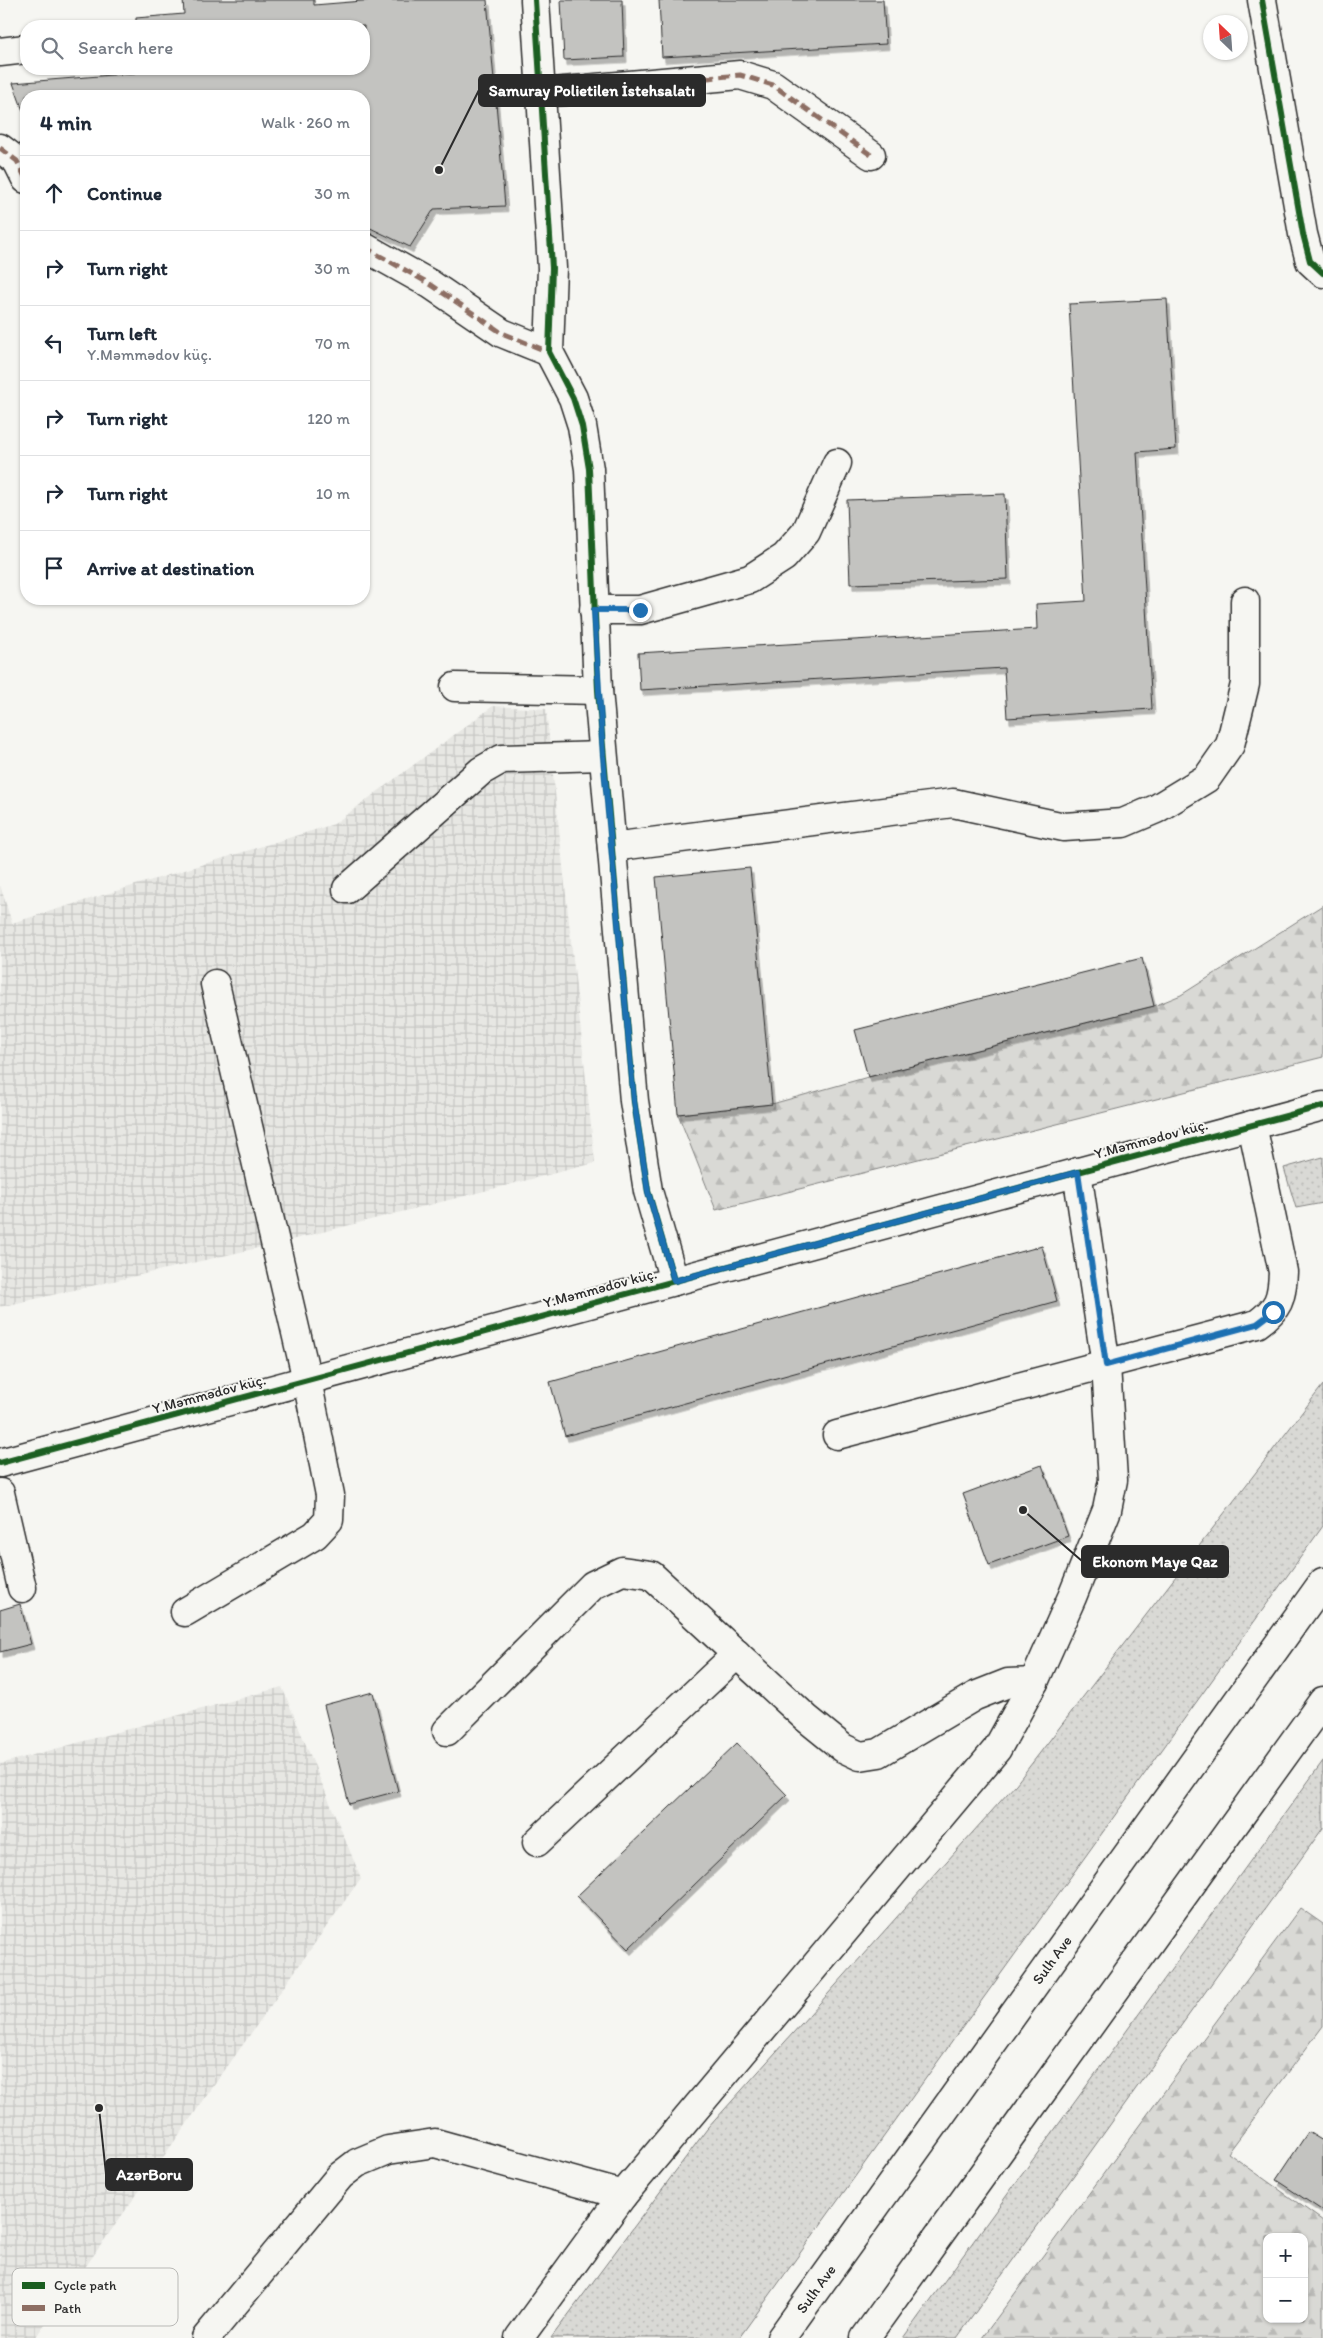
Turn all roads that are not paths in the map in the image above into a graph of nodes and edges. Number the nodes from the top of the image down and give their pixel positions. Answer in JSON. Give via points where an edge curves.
{"nodes":[{"id":1,"x":534,"y":0,"type":"edge"},
{"id":2,"x":1262,"y":0,"type":"edge"},
{"id":3,"x":20,"y":50,"type":"edge"},
{"id":4,"x":0,"y":52,"type":"edge"},
{"id":5,"x":541,"y":92,"type":"junction"},
{"id":6,"x":0,"y":148,"type":"edge"},
{"id":7,"x":871,"y":155,"type":"dead end"},
{"id":8,"x":20,"y":167,"type":"edge"},
{"id":9,"x":370,"y":250,"type":"edge"},
{"id":10,"x":1323,"y":273,"type":"edge"},
{"id":11,"x":549,"y":352,"type":"junction"},
{"id":12,"x":836,"y":463,"type":"dead end"},
{"id":13,"x":1245,"y":601,"type":"dead end"},
{"id":14,"x":594,"y":610,"type":"junction"},
{"id":15,"x":454,"y":686,"type":"dead end"},
{"id":16,"x":598,"y":690,"type":"junction"},
{"id":17,"x":603,"y":756,"type":"junction"},
{"id":18,"x":612,"y":847,"type":"junction"},
{"id":19,"x":347,"y":889,"type":"dead end"},
{"id":20,"x":215,"y":984,"type":"dead end"},
{"id":21,"x":1323,"y":1106,"type":"edge"},
{"id":22,"x":1252,"y":1125,"type":"junction"},
{"id":23,"x":1078,"y":1172,"type":"junction"},
{"id":24,"x":674,"y":1281,"type":"junction"},
{"id":25,"x":1106,"y":1365,"type":"junction"},
{"id":26,"x":307,"y":1380,"type":"junction"},
{"id":27,"x":837,"y":1435,"type":"dead end"},
{"id":28,"x":0,"y":1463,"type":"edge"},
{"id":29,"x":0,"y":1493,"type":"edge"},
{"id":30,"x":1323,"y":1582,"type":"edge"},
{"id":31,"x":22,"y":1588,"type":"dead end"},
{"id":32,"x":185,"y":1612,"type":"dead end"},
{"id":33,"x":737,"y":1654,"type":"junction"},
{"id":34,"x":1034,"y":1682,"type":"junction"},
{"id":35,"x":1323,"y":1701,"type":"edge"},
{"id":36,"x":447,"y":1731,"type":"dead end"},
{"id":37,"x":537,"y":1842,"type":"dead end"},
{"id":38,"x":623,"y":2195,"type":"junction"},
{"id":39,"x":206,"y":2338,"type":"edge"},
{"id":40,"x":519,"y":2338,"type":"edge"},
{"id":41,"x":781,"y":2338,"type":"edge"},
{"id":42,"x":865,"y":2338,"type":"edge"}],
"edges":[{"from":1,"to":5,"type":"main road"},
{"from":2,"to":10,"type":"main road","via":[[1303,234],[1310,261]]},
{"from":3,"to":4,"type":"main road"},
{"from":5,"to":7,"type":"main road","via":[[740,75],[773,85]]},
{"from":5,"to":11,"type":"main road","via":[[552,268]]},
{"from":6,"to":8,"type":"main road"},
{"from":9,"to":11,"type":"main road","via":[[430,284],[502,333]]},
{"from":11,"to":14,"type":"main road","via":[[573,398],[582,426],[589,469]]},
{"from":12,"to":14,"type":"main road","via":[[806,532],[784,557],[750,579],[640,610]]},
{"from":13,"to":18,"type":"main road","via":[[1244,684],[1230,745],[1207,778],[1156,809],[1123,824],[1064,827],[953,803]]},
{"from":14,"to":16,"type":"main road"},
{"from":15,"to":16,"type":"main road"},
{"from":16,"to":17,"type":"main road"},
{"from":17,"to":18,"type":"main road"},
{"from":17,"to":19,"type":"main road","via":[[502,759],[481,771]]},
{"from":18,"to":24,"type":"main road","via":[[641,1156]]},
{"from":20,"to":26,"type":"main road"},
{"from":21,"to":22,"type":"main road","name":"Y.Məmmədov küç."},
{"from":22,"to":23,"type":"main road","name":"Y.Məmmədov küç."},
{"from":22,"to":25,"type":"main road","via":[[1282,1272],[1282,1292],[1273,1312],[1257,1324]]},
{"from":23,"to":24,"type":"main road","name":"Y.Məmmədov küç."},
{"from":23,"to":25,"type":"main road"},
{"from":24,"to":26,"type":"main road","name":"Y.Məmmədov küç."},
{"from":25,"to":27,"type":"main road"},
{"from":25,"to":34,"type":"main road","via":[[1112,1480],[1107,1510]]},
{"from":26,"to":28,"type":"main road","name":"Y.Məmmədov küç."},
{"from":26,"to":32,"type":"main road","via":[[330,1494],[329,1520],[315,1534]]},
{"from":29,"to":31,"type":"main road"},
{"from":30,"to":41,"type":"main road","name":"Sulh Ave"},
{"from":33,"to":34,"type":"main road","via":[[806,1718],[843,1748],[860,1756],[879,1753],[975,1696],[1008,1683]]},
{"from":33,"to":36,"type":"main road","via":[[651,1575],[622,1571],[593,1584]]},
{"from":33,"to":37,"type":"main road"},
{"from":34,"to":38,"type":"main road","via":[[997,1749]]},
{"from":35,"to":42,"type":"main road"},
{"from":38,"to":39,"type":"main road","via":[[434,2143],[388,2150],[357,2163],[340,2176]]},
{"from":38,"to":40,"type":"main road"}]}
